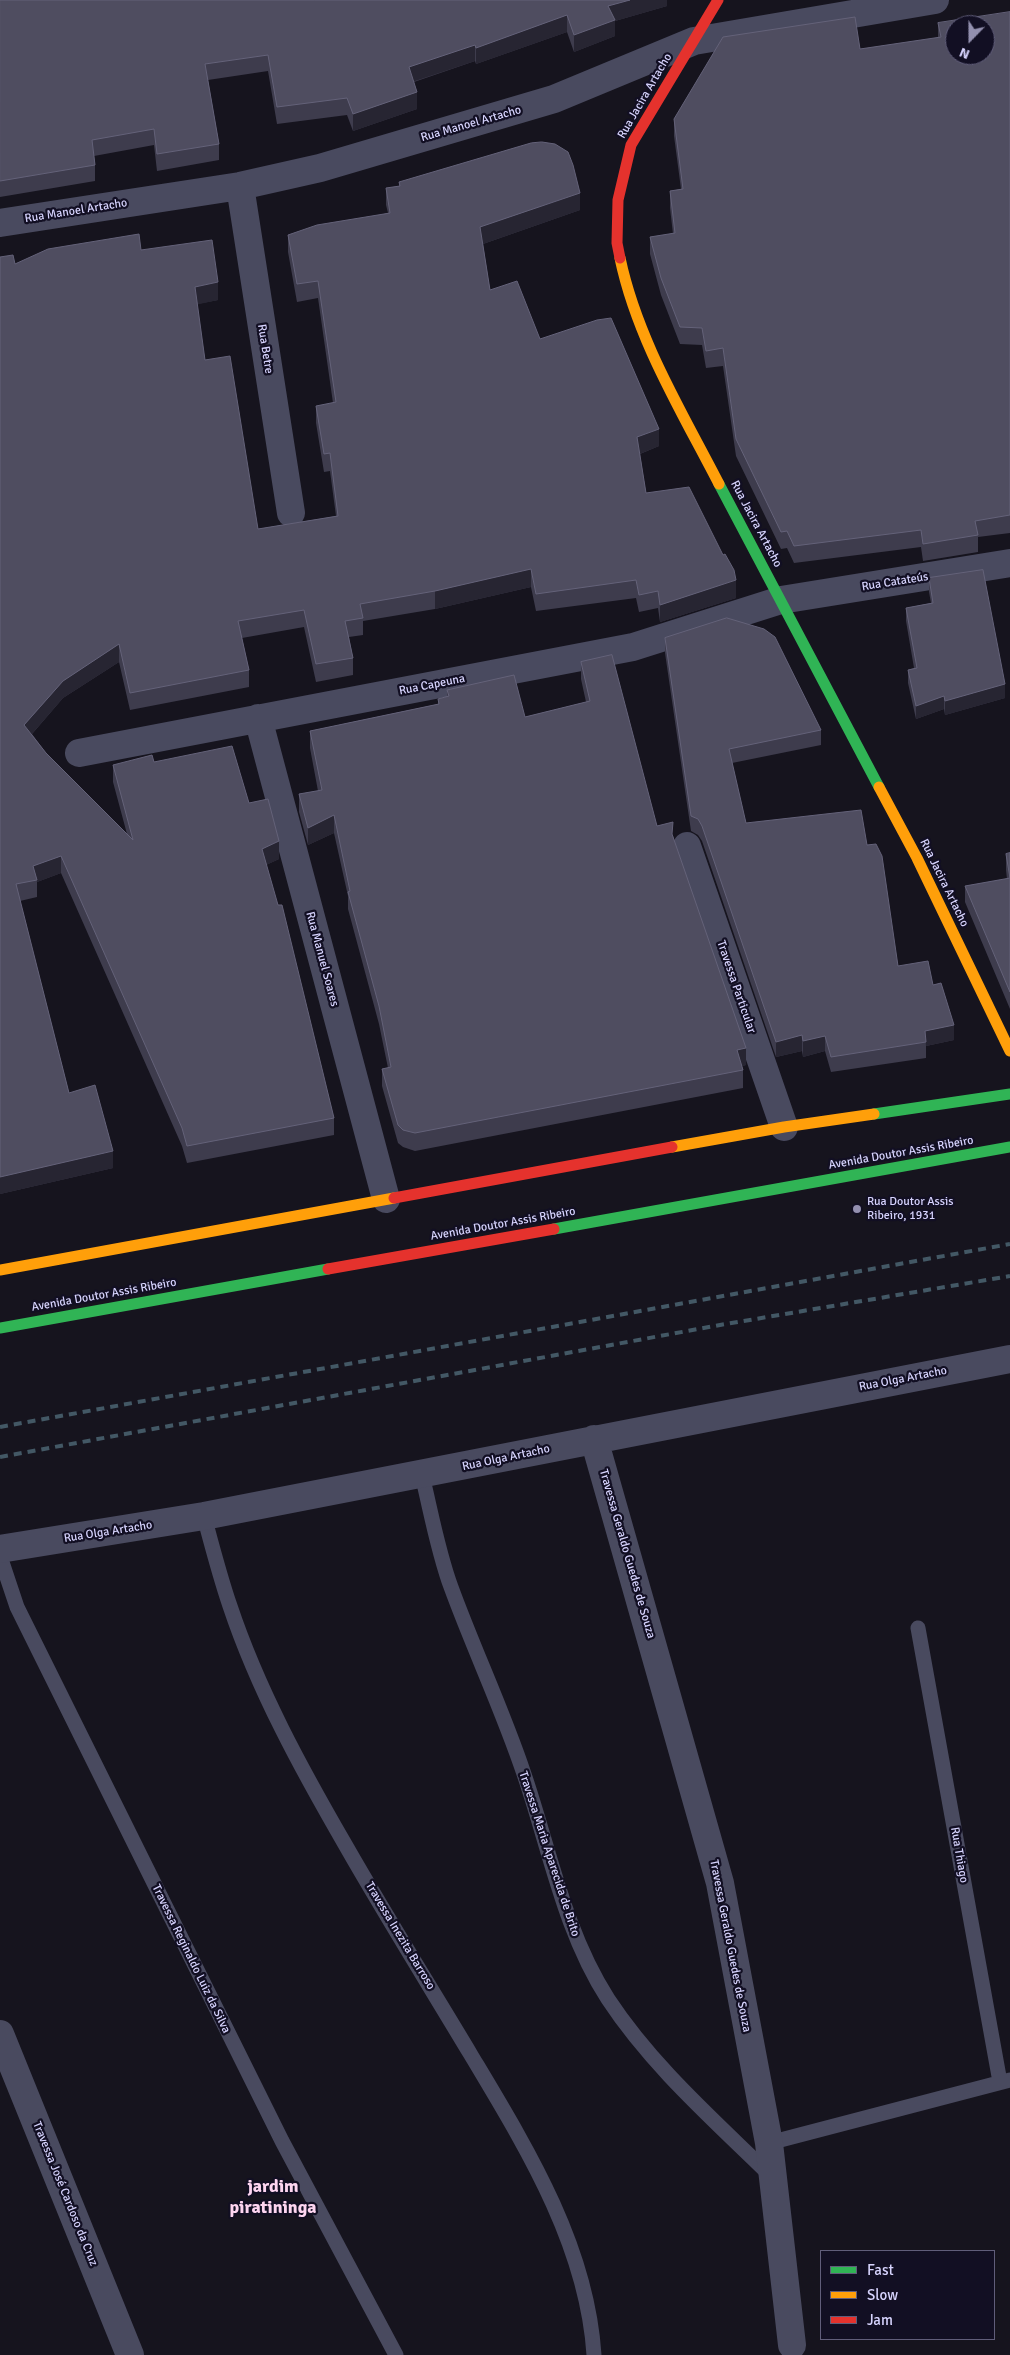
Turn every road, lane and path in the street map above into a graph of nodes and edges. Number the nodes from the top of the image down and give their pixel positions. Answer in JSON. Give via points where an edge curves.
{"nodes":[{"id":1,"x":718,"y":0,"type":"edge"},
{"id":2,"x":934,"y":0,"type":"edge"},
{"id":3,"x":694,"y":41,"type":"junction"},
{"id":4,"x":240,"y":186,"type":"junction"},
{"id":5,"x":0,"y":223,"type":"edge"},
{"id":6,"x":291,"y":513,"type":"dead end"},
{"id":7,"x":1010,"y":563,"type":"edge"},
{"id":8,"x":781,"y":600,"type":"junction"},
{"id":9,"x":258,"y":718,"type":"junction"},
{"id":10,"x":79,"y":753,"type":"dead end"},
{"id":11,"x":687,"y":846,"type":"dead end"},
{"id":12,"x":1010,"y":1051,"type":"edge"},
{"id":13,"x":1010,"y":1094,"type":"edge"},
{"id":14,"x":784,"y":1127,"type":"junction"},
{"id":15,"x":1010,"y":1147,"type":"edge"},
{"id":16,"x":386,"y":1199,"type":"junction"},
{"id":17,"x":0,"y":1270,"type":"edge"},
{"id":18,"x":0,"y":1328,"type":"edge"},
{"id":19,"x":1010,"y":1360,"type":"edge"},
{"id":20,"x":594,"y":1439,"type":"junction"},
{"id":21,"x":422,"y":1475,"type":"junction"},
{"id":22,"x":204,"y":1516,"type":"junction"},
{"id":23,"x":0,"y":1549,"type":"edge"},
{"id":24,"x":0,"y":1556,"type":"edge"},
{"id":25,"x":918,"y":1628,"type":"dead end"},
{"id":26,"x":0,"y":2034,"type":"edge"},
{"id":27,"x":1005,"y":2081,"type":"edge"},
{"id":28,"x":769,"y":2143,"type":"junction"},
{"id":29,"x":773,"y":2178,"type":"junction"},
{"id":30,"x":792,"y":2345,"type":"dead end"},
{"id":31,"x":130,"y":2355,"type":"edge"},
{"id":32,"x":396,"y":2355,"type":"edge"},
{"id":33,"x":594,"y":2355,"type":"edge"}],
"edges":[{"from":1,"to":3,"type":"main road","name":"Rua Jacira Artacho"},
{"from":2,"to":3,"type":"street","name":"Rua Manoel Artacho"},
{"from":3,"to":4,"type":"street","name":"Rua Manoel Artacho","via":[[554,100],[320,168]]},
{"from":3,"to":8,"type":"main road","name":"Rua Jacira Artacho","via":[[631,145],[618,200],[616,243],[627,290],[654,358]]},
{"from":4,"to":5,"type":"street","name":"Rua Manoel Artacho"},
{"from":4,"to":6,"type":"street","name":"Rua Betre"},
{"from":7,"to":8,"type":"street","name":"Rua Catateús"},
{"from":8,"to":9,"type":"street","name":"Rua Capeuna","via":[[632,647]]},
{"from":8,"to":12,"type":"main road","name":"Rua Jacira Artacho","via":[[917,858]]},
{"from":9,"to":10,"type":"street","name":"Rua Capeuna"},
{"from":9,"to":16,"type":"street","name":"Rua Manuel Soares"},
{"from":11,"to":14,"type":"street","name":"Travessa Particular"},
{"from":13,"to":14,"type":"main road"},
{"from":14,"to":16,"type":"main road"},
{"from":15,"to":18,"type":"main road","name":"Avenida Doutor Assis Ribeiro"},
{"from":16,"to":17,"type":"main road"},
{"from":19,"to":20,"type":"street","name":"Rua Olga Artacho"},
{"from":20,"to":21,"type":"street","name":"Rua Olga Artacho"},
{"from":20,"to":28,"type":"street","name":"Travessa Geraldo Guedes de Souza","via":[[720,1882]]},
{"from":21,"to":22,"type":"street","name":"Rua Olga Artacho"},
{"from":21,"to":29,"type":"lane","name":"Travessa Maria Aparecida de Brito","via":[[450,1586],[496,1695],[579,1947],[608,1999],[644,2047]]},
{"from":22,"to":23,"type":"street","name":"Rua Olga Artacho"},
{"from":22,"to":33,"type":"lane","name":"Travessa Inezita Barroso","via":[[230,1606],[257,1676],[305,1772],[522,2140],[554,2206],[579,2275]]},
{"from":24,"to":32,"type":"lane","name":"Travessa Reginaldo Luiz da Silva","via":[[16,1607],[282,2141]]},
{"from":25,"to":27,"type":"lane","name":"Rua Thiago"},
{"from":26,"to":31,"type":"street","name":"Travessa José Cardoso da Cruz"},
{"from":27,"to":28,"type":"lane"},
{"from":28,"to":29,"type":"street","name":"Travessa Geraldo Guedes de Souza"},
{"from":29,"to":30,"type":"street","name":"Travessa Geraldo Guedes de Souza"}]}
